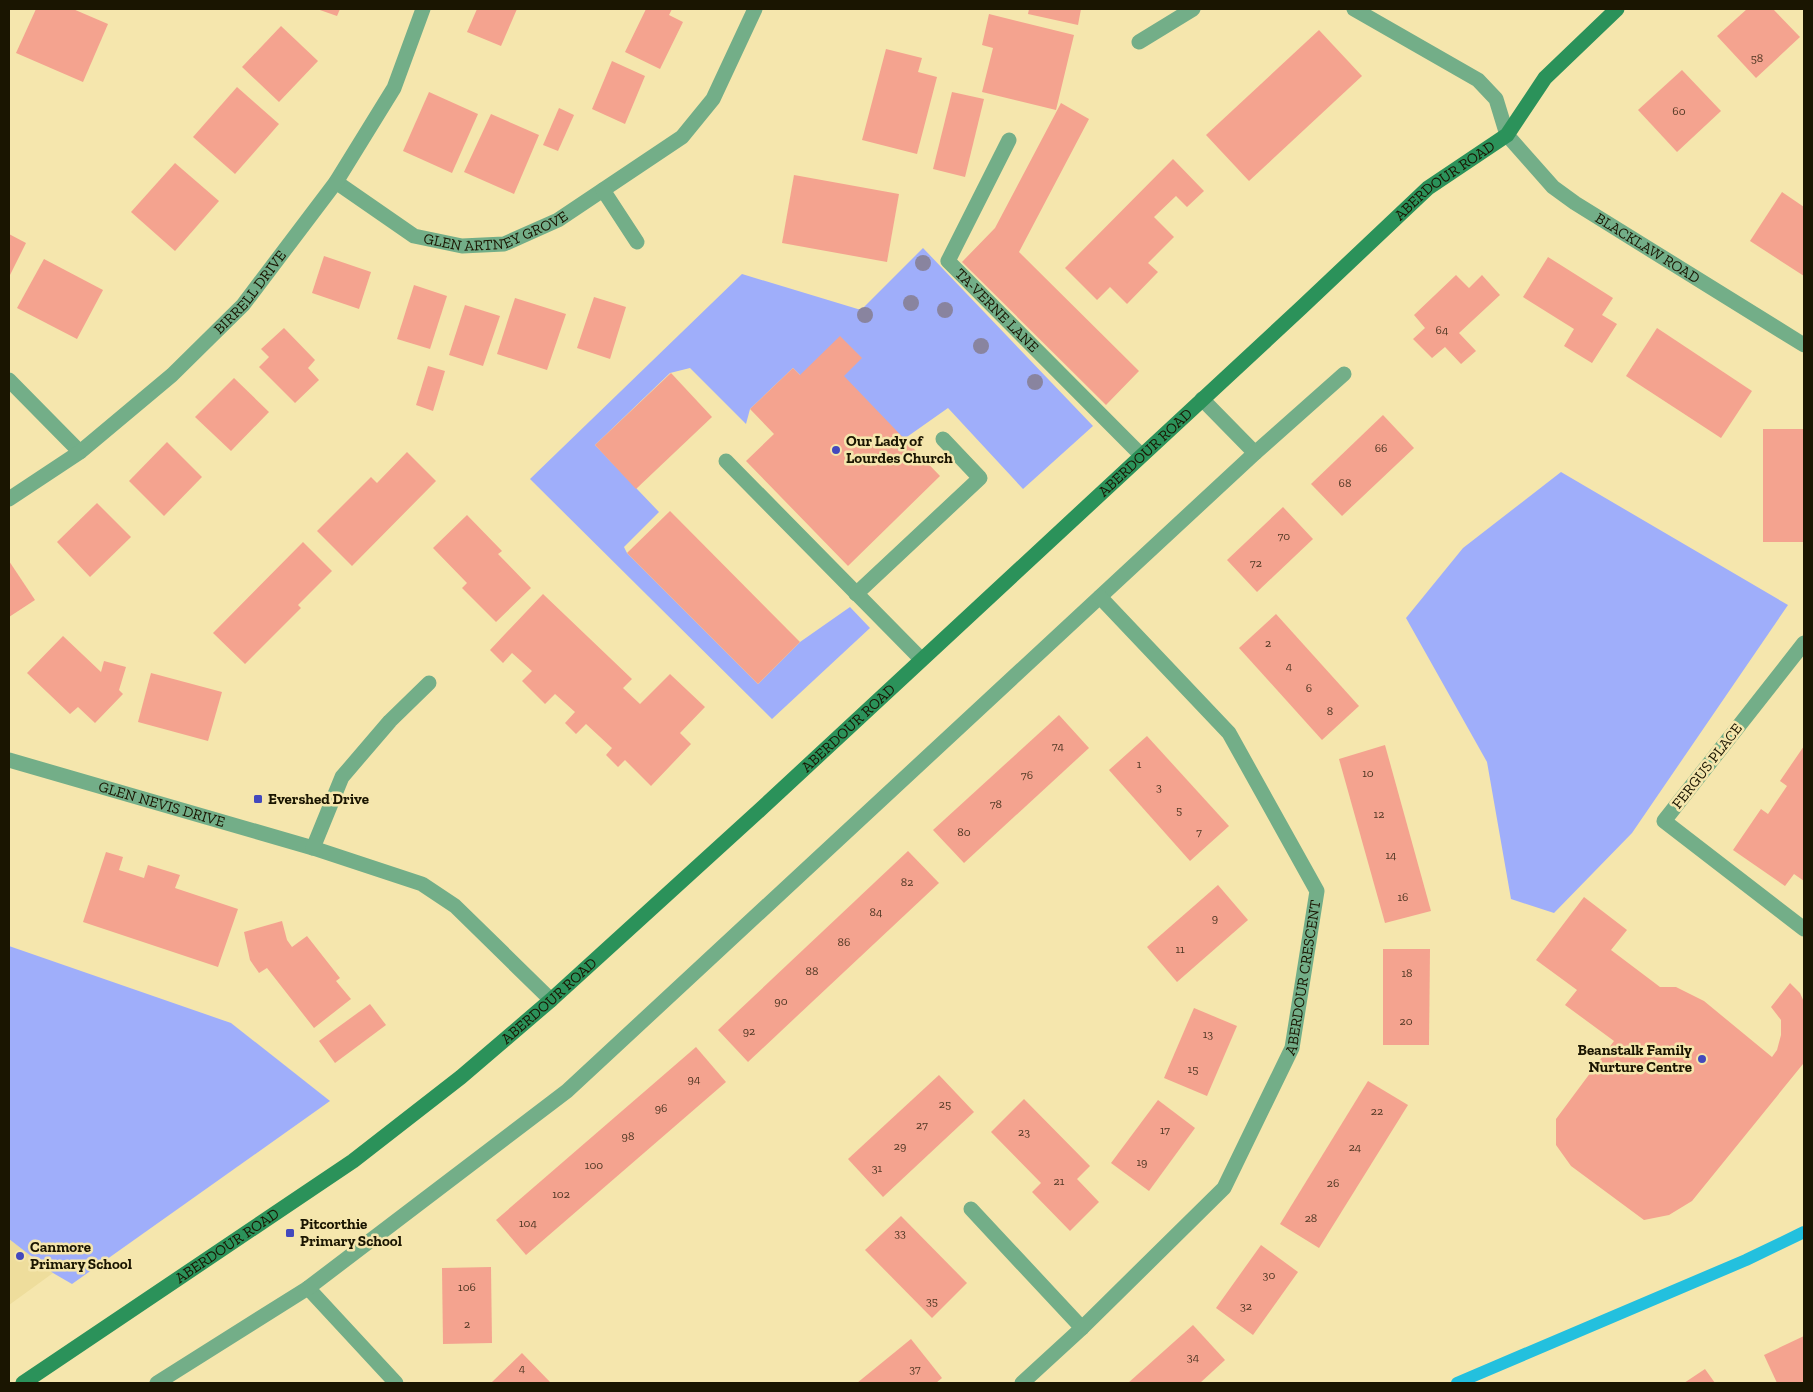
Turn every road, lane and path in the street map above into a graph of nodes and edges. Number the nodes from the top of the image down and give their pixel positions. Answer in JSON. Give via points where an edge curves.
{"nodes":[{"id":1,"x":423,"y":9,"type":"edge"},
{"id":2,"x":755,"y":9,"type":"edge"},
{"id":3,"x":1193,"y":9,"type":"edge"},
{"id":4,"x":1354,"y":9,"type":"edge"},
{"id":5,"x":1617,"y":9,"type":"edge"},
{"id":6,"x":1139,"y":42,"type":"dead end"},
{"id":7,"x":1507,"y":135,"type":"junction"},
{"id":8,"x":1009,"y":140,"type":"dead end"},
{"id":9,"x":336,"y":182,"type":"junction"},
{"id":10,"x":603,"y":190,"type":"junction"},
{"id":11,"x":637,"y":242,"type":"dead end"},
{"id":12,"x":1804,"y":344,"type":"edge"},
{"id":13,"x":1344,"y":374,"type":"dead end"},
{"id":14,"x":9,"y":380,"type":"edge"},
{"id":15,"x":1202,"y":399,"type":"junction"},
{"id":16,"x":943,"y":439,"type":"dead end"},
{"id":17,"x":80,"y":452,"type":"junction"},
{"id":18,"x":1255,"y":453,"type":"junction"},
{"id":19,"x":1141,"y":455,"type":"junction"},
{"id":20,"x":726,"y":461,"type":"dead end"},
{"id":21,"x":9,"y":499,"type":"edge"},
{"id":22,"x":856,"y":594,"type":"junction"},
{"id":23,"x":1100,"y":597,"type":"junction"},
{"id":24,"x":1802,"y":650,"type":"edge"},
{"id":25,"x":921,"y":660,"type":"junction"},
{"id":26,"x":429,"y":683,"type":"dead end"},
{"id":27,"x":9,"y":760,"type":"edge"},
{"id":28,"x":313,"y":848,"type":"junction"},
{"id":29,"x":1804,"y":930,"type":"edge"},
{"id":30,"x":550,"y":1000,"type":"junction"},
{"id":31,"x":971,"y":1210,"type":"dead end"},
{"id":32,"x":308,"y":1288,"type":"junction"},
{"id":33,"x":1082,"y":1328,"type":"junction"},
{"id":34,"x":23,"y":1383,"type":"edge"},
{"id":35,"x":157,"y":1383,"type":"edge"},
{"id":36,"x":396,"y":1383,"type":"edge"},
{"id":37,"x":1022,"y":1383,"type":"edge"}],
"edges":[{"from":1,"to":9,"type":"street","name":"BIRRELL DRIVE","via":[[394,88]]},
{"from":2,"to":10,"type":"street","name":"GLEN ARTNEY GROVE","via":[[713,99],[682,137]]},
{"from":3,"to":6,"type":"street"},
{"from":4,"to":7,"type":"street","via":[[1478,80],[1496,99]]},
{"from":5,"to":7,"type":"main road","name":"ABERDOUR ROAD","via":[[1545,78]]},
{"from":7,"to":12,"type":"street","name":"BLACKLAW ROAD","via":[[1553,187]]},
{"from":7,"to":15,"type":"main road","name":"ABERDOUR ROAD","via":[[1428,188]]},
{"from":8,"to":19,"type":"street","name":"TA-VERNE LANE","via":[[948,261]]},
{"from":9,"to":10,"type":"street","name":"GLEN ARTNEY GROVE","via":[[414,236],[462,246],[504,244],[558,220]]},
{"from":9,"to":17,"type":"street","name":"BIRRELL DRIVE","via":[[244,305],[172,375]]},
{"from":10,"to":11,"type":"street"},
{"from":13,"to":18,"type":"street"},
{"from":14,"to":17,"type":"street"},
{"from":15,"to":18,"type":"street"},
{"from":15,"to":19,"type":"main road","name":"ABERDOUR ROAD"},
{"from":16,"to":22,"type":"street","via":[[980,478]]},
{"from":17,"to":21,"type":"street"},
{"from":18,"to":23,"type":"street"},
{"from":19,"to":25,"type":"main road","name":"ABERDOUR ROAD"},
{"from":20,"to":22,"type":"street"},
{"from":22,"to":25,"type":"street"},
{"from":23,"to":32,"type":"street","via":[[567,1091]]},
{"from":23,"to":33,"type":"street","name":"ABERDOUR CRESCENT","via":[[1228,733],[1317,891],[1292,1048],[1224,1188]]},
{"from":24,"to":29,"type":"street","name":"FERGUS PLACE","via":[[1664,821]]},
{"from":25,"to":30,"type":"main road","name":"ABERDOUR ROAD"},
{"from":26,"to":28,"type":"street","via":[[390,721],[342,777]]},
{"from":27,"to":28,"type":"street","name":"GLEN NEVIS DRIVE"},
{"from":28,"to":30,"type":"street","name":"GLEN NEVIS DRIVE","via":[[422,884],[455,906]]},
{"from":30,"to":34,"type":"main road","name":"ABERDOUR ROAD","via":[[461,1077],[353,1161]]},
{"from":31,"to":33,"type":"street"},
{"from":32,"to":35,"type":"street"},
{"from":32,"to":36,"type":"street"},
{"from":33,"to":37,"type":"street","name":"ABERDOUR CRESCENT"}]}
